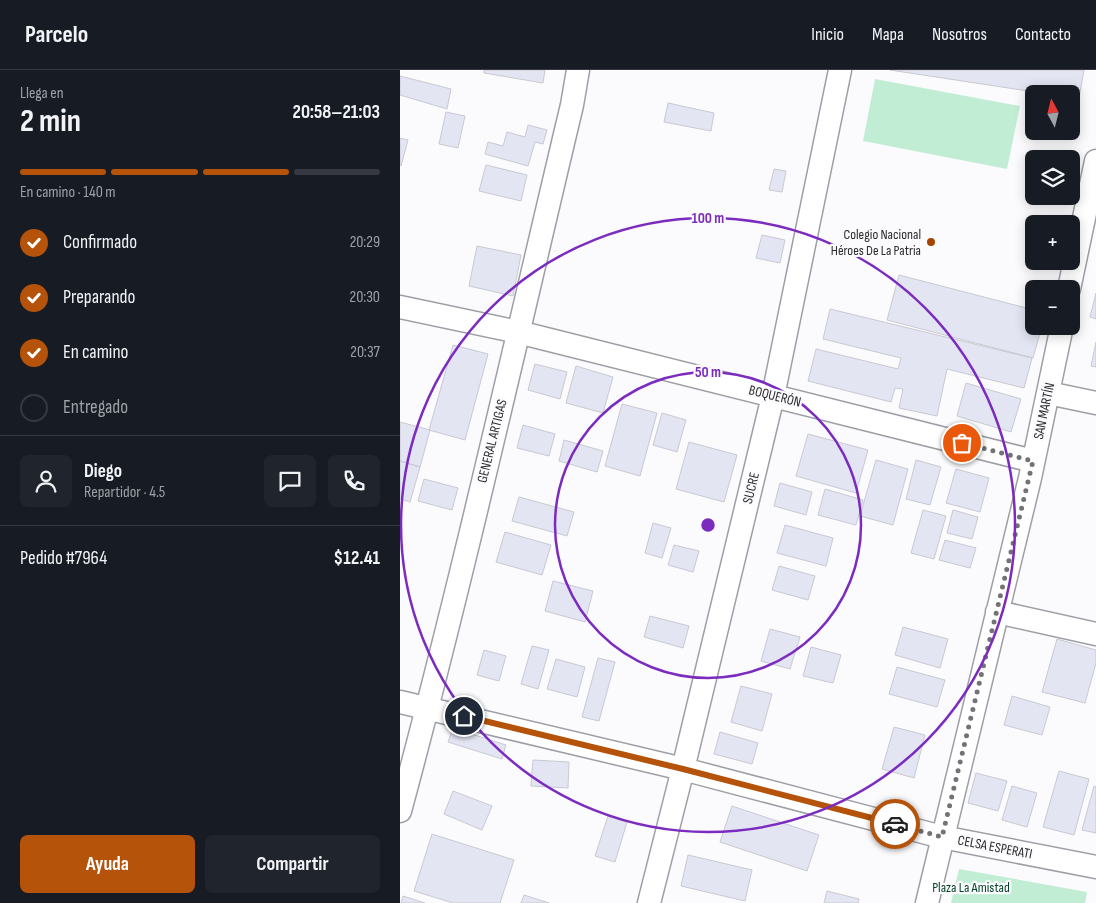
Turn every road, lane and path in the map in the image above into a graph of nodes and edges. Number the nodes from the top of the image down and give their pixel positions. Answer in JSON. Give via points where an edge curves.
{"nodes":[{"id":1,"x":578,"y":70,"type":"edge"},
{"id":2,"x":840,"y":70,"type":"edge"},
{"id":3,"x":1095,"y":168,"type":"edge"},
{"id":4,"x":1071,"y":280,"type":"edge"},
{"id":5,"x":400,"y":307,"type":"edge"},
{"id":6,"x":518,"y":332,"type":"junction"},
{"id":7,"x":1060,"y":335,"type":"edge"},
{"id":8,"x":1048,"y":394,"type":"junction"},
{"id":9,"x":773,"y":396,"type":"junction"},
{"id":10,"x":1096,"y":403,"type":"edge"},
{"id":11,"x":1033,"y":461,"type":"junction"},
{"id":12,"x":997,"y":612,"type":"junction"},
{"id":13,"x":1096,"y":634,"type":"edge"},
{"id":14,"x":400,"y":702,"type":"edge"},
{"id":15,"x":428,"y":708,"type":"junction"},
{"id":16,"x":683,"y":769,"type":"junction"},
{"id":17,"x":400,"y":811,"type":"edge"},
{"id":18,"x":942,"y":837,"type":"junction"},
{"id":19,"x":1096,"y":867,"type":"edge"},
{"id":20,"x":649,"y":903,"type":"edge"},
{"id":21,"x":927,"y":903,"type":"edge"}],
"edges":[{"from":1,"to":6,"type":"street","name":"GENERAL ARTIGAS"},
{"from":2,"to":9,"type":"street","name":"SUCRE"},
{"from":3,"to":4,"type":"street"},
{"from":5,"to":6,"type":"street","name":"BOQUERÓN"},
{"from":6,"to":9,"type":"street","name":"BOQUERÓN"},
{"from":6,"to":15,"type":"street","name":"GENERAL ARTIGAS"},
{"from":7,"to":8,"type":"street","name":"SAN MARTÍN"},
{"from":8,"to":10,"type":"street"},
{"from":8,"to":11,"type":"street","name":"SAN MARTÍN"},
{"from":9,"to":11,"type":"street","name":"BOQUERÓN"},
{"from":9,"to":16,"type":"street","name":"SUCRE"},
{"from":11,"to":12,"type":"street","name":"SAN MARTÍN"},
{"from":12,"to":13,"type":"street"},
{"from":12,"to":18,"type":"street","name":"SAN MARTÍN"},
{"from":14,"to":15,"type":"street","name":"CELSA ESPERATI"},
{"from":15,"to":16,"type":"street","name":"CELSA ESPERATI"},
{"from":15,"to":17,"type":"street","name":"GENERAL ARTIGAS"},
{"from":16,"to":18,"type":"street","name":"CELSA ESPERATI"},
{"from":16,"to":20,"type":"street","name":"SUCRE"},
{"from":18,"to":19,"type":"street","name":"CELSA ESPERATI"},
{"from":18,"to":21,"type":"street","name":"SAN MARTÍN"}]}
